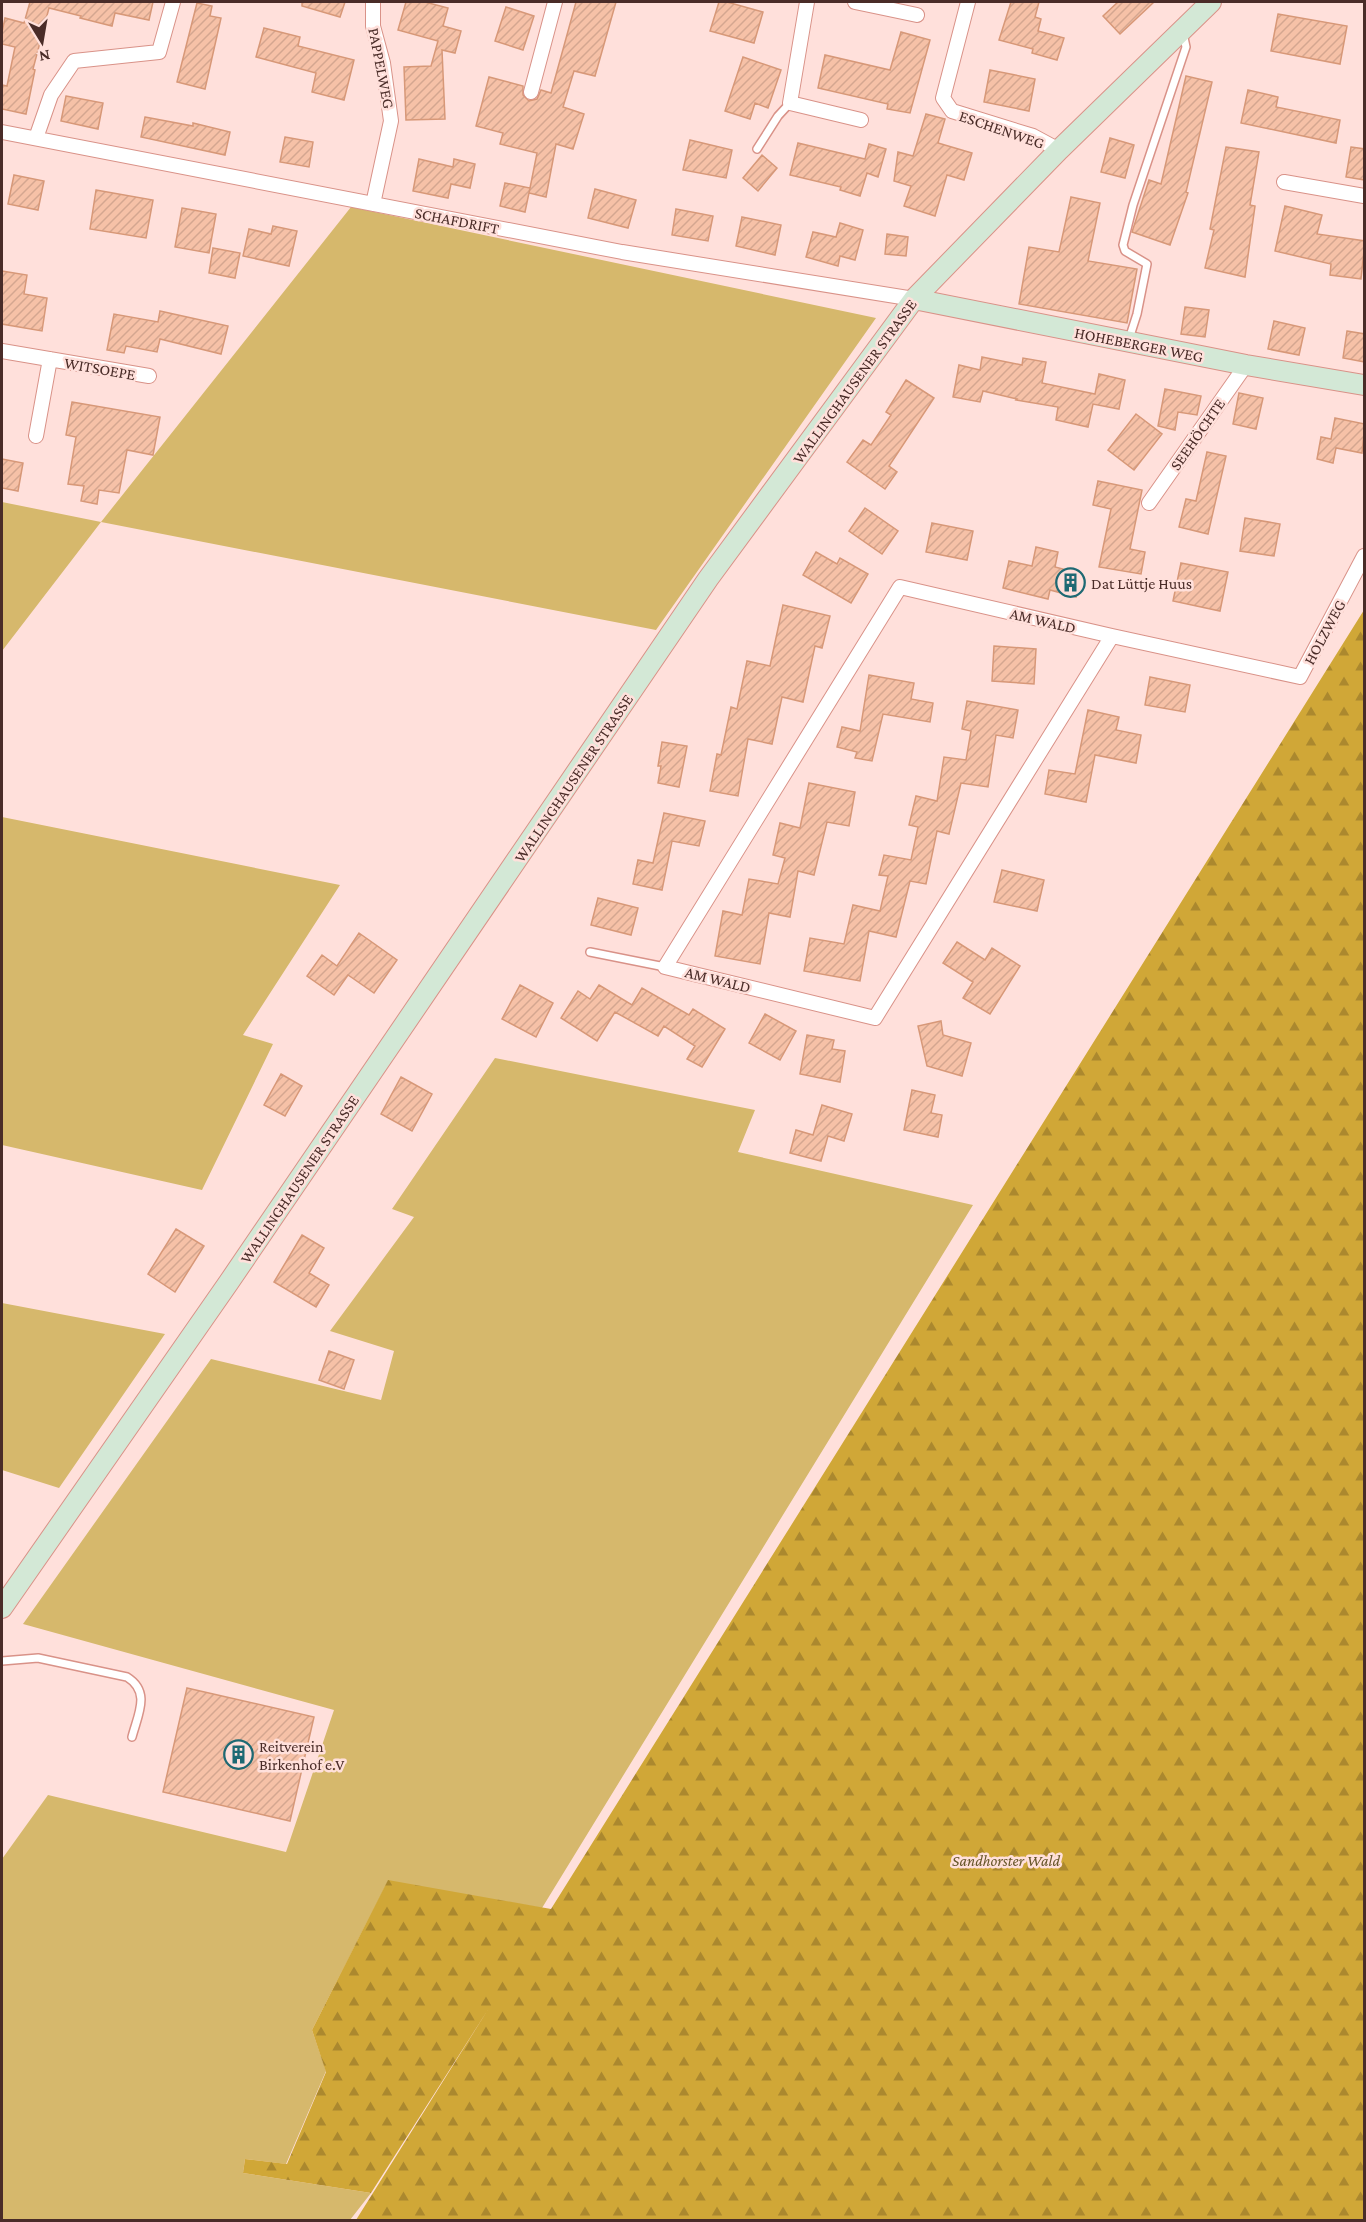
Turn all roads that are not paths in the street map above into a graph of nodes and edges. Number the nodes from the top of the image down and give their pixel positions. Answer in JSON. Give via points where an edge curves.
{"nodes":[{"id":1,"x":173,"y":2,"type":"edge"},
{"id":2,"x":373,"y":2,"type":"edge"},
{"id":3,"x":555,"y":2,"type":"edge"},
{"id":4,"x":807,"y":2,"type":"edge"},
{"id":5,"x":855,"y":2,"type":"edge"},
{"id":6,"x":968,"y":2,"type":"edge"},
{"id":7,"x":1211,"y":2,"type":"edge"},
{"id":8,"x":917,"y":15,"type":"dead end"},
{"id":9,"x":1183,"y":29,"type":"junction"},
{"id":10,"x":531,"y":92,"type":"dead end"},
{"id":11,"x":789,"y":103,"type":"junction"},
{"id":12,"x":861,"y":120,"type":"dead end"},
{"id":13,"x":2,"y":132,"type":"edge"},
{"id":14,"x":36,"y":138,"type":"junction"},
{"id":15,"x":757,"y":148,"type":"dead end"},
{"id":16,"x":1059,"y":150,"type":"junction"},
{"id":17,"x":1284,"y":182,"type":"dead end"},
{"id":18,"x":1365,"y":196,"type":"edge"},
{"id":19,"x":373,"y":204,"type":"junction"},
{"id":20,"x":914,"y":299,"type":"junction"},
{"id":21,"x":1128,"y":342,"type":"junction"},
{"id":22,"x":2,"y":351,"type":"edge"},
{"id":23,"x":50,"y":359,"type":"junction"},
{"id":24,"x":1246,"y":365,"type":"junction"},
{"id":25,"x":149,"y":376,"type":"dead end"},
{"id":26,"x":1365,"y":385,"type":"edge"},
{"id":27,"x":36,"y":435,"type":"dead end"},
{"id":28,"x":1149,"y":503,"type":"dead end"},
{"id":29,"x":1365,"y":556,"type":"edge"},
{"id":30,"x":1112,"y":636,"type":"junction"},
{"id":31,"x":1300,"y":677,"type":"joint"},
{"id":32,"x":590,"y":952,"type":"dead end"},
{"id":33,"x":665,"y":967,"type":"junction"},
{"id":34,"x":2,"y":1608,"type":"edge"},
{"id":35,"x":2,"y":1661,"type":"edge"},
{"id":36,"x":132,"y":1737,"type":"dead end"}],
"edges":[{"from":1,"to":14,"type":"street","via":[[159,52],[74,61],[51,95]]},
{"from":2,"to":19,"type":"street","name":"PAPPELWEG","via":[[373,26],[391,121]]},
{"from":3,"to":10,"type":"street"},
{"from":4,"to":11,"type":"street"},
{"from":5,"to":8,"type":"street"},
{"from":6,"to":16,"type":"street","name":"ESCHENWEG","via":[[943,98],[952,111],[1033,136]]},
{"from":7,"to":9,"type":"street","name":"WALLINGHAUSENER STRASSE"},
{"from":9,"to":16,"type":"street","name":"WALLINGHAUSENER STRASSE"},
{"from":9,"to":21,"type":"lane","via":[[1186,47],[1123,244],[1125,251],[1147,264]]},
{"from":11,"to":12,"type":"street"},
{"from":11,"to":15,"type":"lane"},
{"from":13,"to":14,"type":"street","name":"SCHAFDRIFT"},
{"from":14,"to":19,"type":"street","name":"SCHAFDRIFT"},
{"from":16,"to":20,"type":"street","name":"WALLINGHAUSENER STRASSE"},
{"from":17,"to":18,"type":"street"},
{"from":19,"to":20,"type":"street","name":"SCHAFDRIFT","via":[[622,252]]},
{"from":20,"to":21,"type":"street","name":"HOHEBERGER WEG"},
{"from":20,"to":34,"type":"street","name":"WALLINGHAUSENER STRASSE","via":[[708,579]]},
{"from":21,"to":24,"type":"street","name":"HOHEBERGER WEG"},
{"from":22,"to":23,"type":"street","name":"WITSOEPE"},
{"from":23,"to":25,"type":"street","name":"WITSOEPE"},
{"from":23,"to":27,"type":"street","name":"WITSOEPE"},
{"from":24,"to":26,"type":"street","name":"HOHEBERGER WEG"},
{"from":24,"to":28,"type":"street","name":"SEEHÖCHTE"},
{"from":29,"to":31,"type":"street","name":"HOLZWEG"},
{"from":30,"to":31,"type":"street","name":"AM WALD"},
{"from":30,"to":33,"type":"street","name":"AM WALD","via":[[900,586]]},
{"from":30,"to":33,"type":"street","name":"AM WALD","via":[[875,1018]]},
{"from":32,"to":33,"type":"lane"},
{"from":35,"to":36,"type":"lane","via":[[38,1658],[136,1682],[142,1698]]}]}
